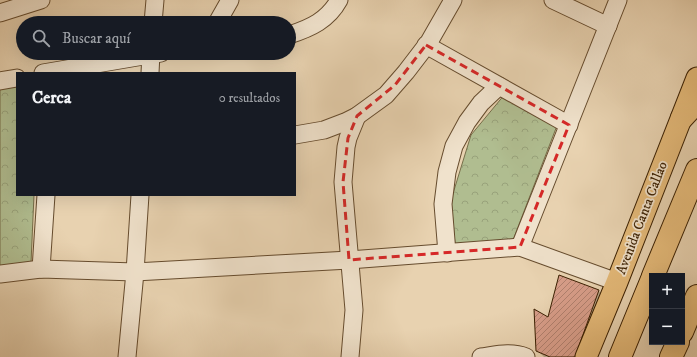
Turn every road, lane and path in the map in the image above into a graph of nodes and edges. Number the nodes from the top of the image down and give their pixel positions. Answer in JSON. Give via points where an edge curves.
{"nodes":[{"id":1,"x":41,"y":0,"type":"edge"},
{"id":2,"x":155,"y":0,"type":"edge"},
{"id":3,"x":230,"y":0,"type":"edge"},
{"id":4,"x":340,"y":0,"type":"edge"},
{"id":5,"x":453,"y":0,"type":"edge"},
{"id":6,"x":553,"y":0,"type":"edge"},
{"id":7,"x":618,"y":0,"type":"edge"},
{"id":8,"x":0,"y":12,"type":"edge"},
{"id":9,"x":154,"y":16,"type":"edge"},
{"id":10,"x":221,"y":16,"type":"edge"},
{"id":11,"x":608,"y":26,"type":"junction"},
{"id":12,"x":296,"y":33,"type":"edge"},
{"id":13,"x":426,"y":45,"type":"junction"},
{"id":14,"x":116,"y":60,"type":"edge"},
{"id":15,"x":153,"y":60,"type":"edge"},
{"id":16,"x":50,"y":72,"type":"edge"},
{"id":17,"x":150,"y":72,"type":"edge"},
{"id":18,"x":16,"y":78,"type":"edge"},
{"id":19,"x":697,"y":78,"type":"edge"},
{"id":20,"x":0,"y":81,"type":"edge"},
{"id":21,"x":499,"y":86,"type":"junction"},
{"id":22,"x":697,"y":102,"type":"edge"},
{"id":23,"x":357,"y":116,"type":"junction"},
{"id":24,"x":682,"y":118,"type":"junction"},
{"id":25,"x":568,"y":125,"type":"junction"},
{"id":26,"x":296,"y":135,"type":"edge"},
{"id":27,"x":697,"y":170,"type":"edge"},
{"id":28,"x":46,"y":196,"type":"edge"},
{"id":29,"x":140,"y":196,"type":"edge"},
{"id":30,"x":520,"y":247,"type":"junction"},
{"id":31,"x":447,"y":253,"type":"junction"},
{"id":32,"x":349,"y":260,"type":"junction"},
{"id":33,"x":41,"y":269,"type":"junction"},
{"id":34,"x":134,"y":272,"type":"junction"},
{"id":35,"x":654,"y":273,"type":"edge"},
{"id":36,"x":0,"y":274,"type":"edge"},
{"id":37,"x":617,"y":282,"type":"junction"},
{"id":38,"x":649,"y":286,"type":"edge"},
{"id":39,"x":697,"y":296,"type":"edge"},
{"id":40,"x":685,"y":325,"type":"edge"},
{"id":41,"x":697,"y":325,"type":"edge"},
{"id":42,"x":685,"y":336,"type":"edge"},
{"id":43,"x":127,"y":357,"type":"edge"},
{"id":44,"x":350,"y":357,"type":"edge"},
{"id":45,"x":481,"y":357,"type":"edge"},
{"id":46,"x":526,"y":357,"type":"edge"},
{"id":47,"x":586,"y":357,"type":"edge"},
{"id":48,"x":620,"y":357,"type":"edge"}],
"edges":[{"from":1,"to":8,"type":"street"},
{"from":2,"to":9,"type":"street"},
{"from":3,"to":10,"type":"street"},
{"from":4,"to":12,"type":"street","via":[[323,20]]},
{"from":5,"to":13,"type":"street"},
{"from":6,"to":11,"type":"street"},
{"from":7,"to":11,"type":"street"},
{"from":11,"to":25,"type":"street"},
{"from":13,"to":21,"type":"street"},
{"from":13,"to":23,"type":"street","via":[[386,95]]},
{"from":14,"to":16,"type":"street"},
{"from":15,"to":17,"type":"street"},
{"from":18,"to":20,"type":"street"},
{"from":19,"to":24,"type":"main road","name":"Avenida Canta Callao"},
{"from":21,"to":25,"type":"street"},
{"from":21,"to":31,"type":"street","via":[[481,103],[454,146],[447,172],[443,204]]},
{"from":22,"to":24,"type":"highway"},
{"from":23,"to":26,"type":"street","via":[[324,130]]},
{"from":23,"to":32,"type":"street","via":[[346,147],[343,182]]},
{"from":24,"to":37,"type":"main road","name":"Avenida Canta Callao"},
{"from":25,"to":30,"type":"street"},
{"from":27,"to":35,"type":"highway"},
{"from":28,"to":33,"type":"street"},
{"from":29,"to":34,"type":"street"},
{"from":30,"to":31,"type":"street"},
{"from":30,"to":37,"type":"street"},
{"from":31,"to":32,"type":"street"},
{"from":32,"to":34,"type":"street"},
{"from":32,"to":44,"type":"street","via":[[354,310]]},
{"from":33,"to":34,"type":"street"},
{"from":33,"to":36,"type":"street"},
{"from":34,"to":43,"type":"street"},
{"from":37,"to":47,"type":"main road","name":"Avenida Canta Callao"},
{"from":38,"to":48,"type":"highway"},
{"from":39,"to":40,"type":"highway"},
{"from":41,"to":42,"type":"highway"},
{"from":45,"to":46,"type":"street","via":[[518,354]]}]}
